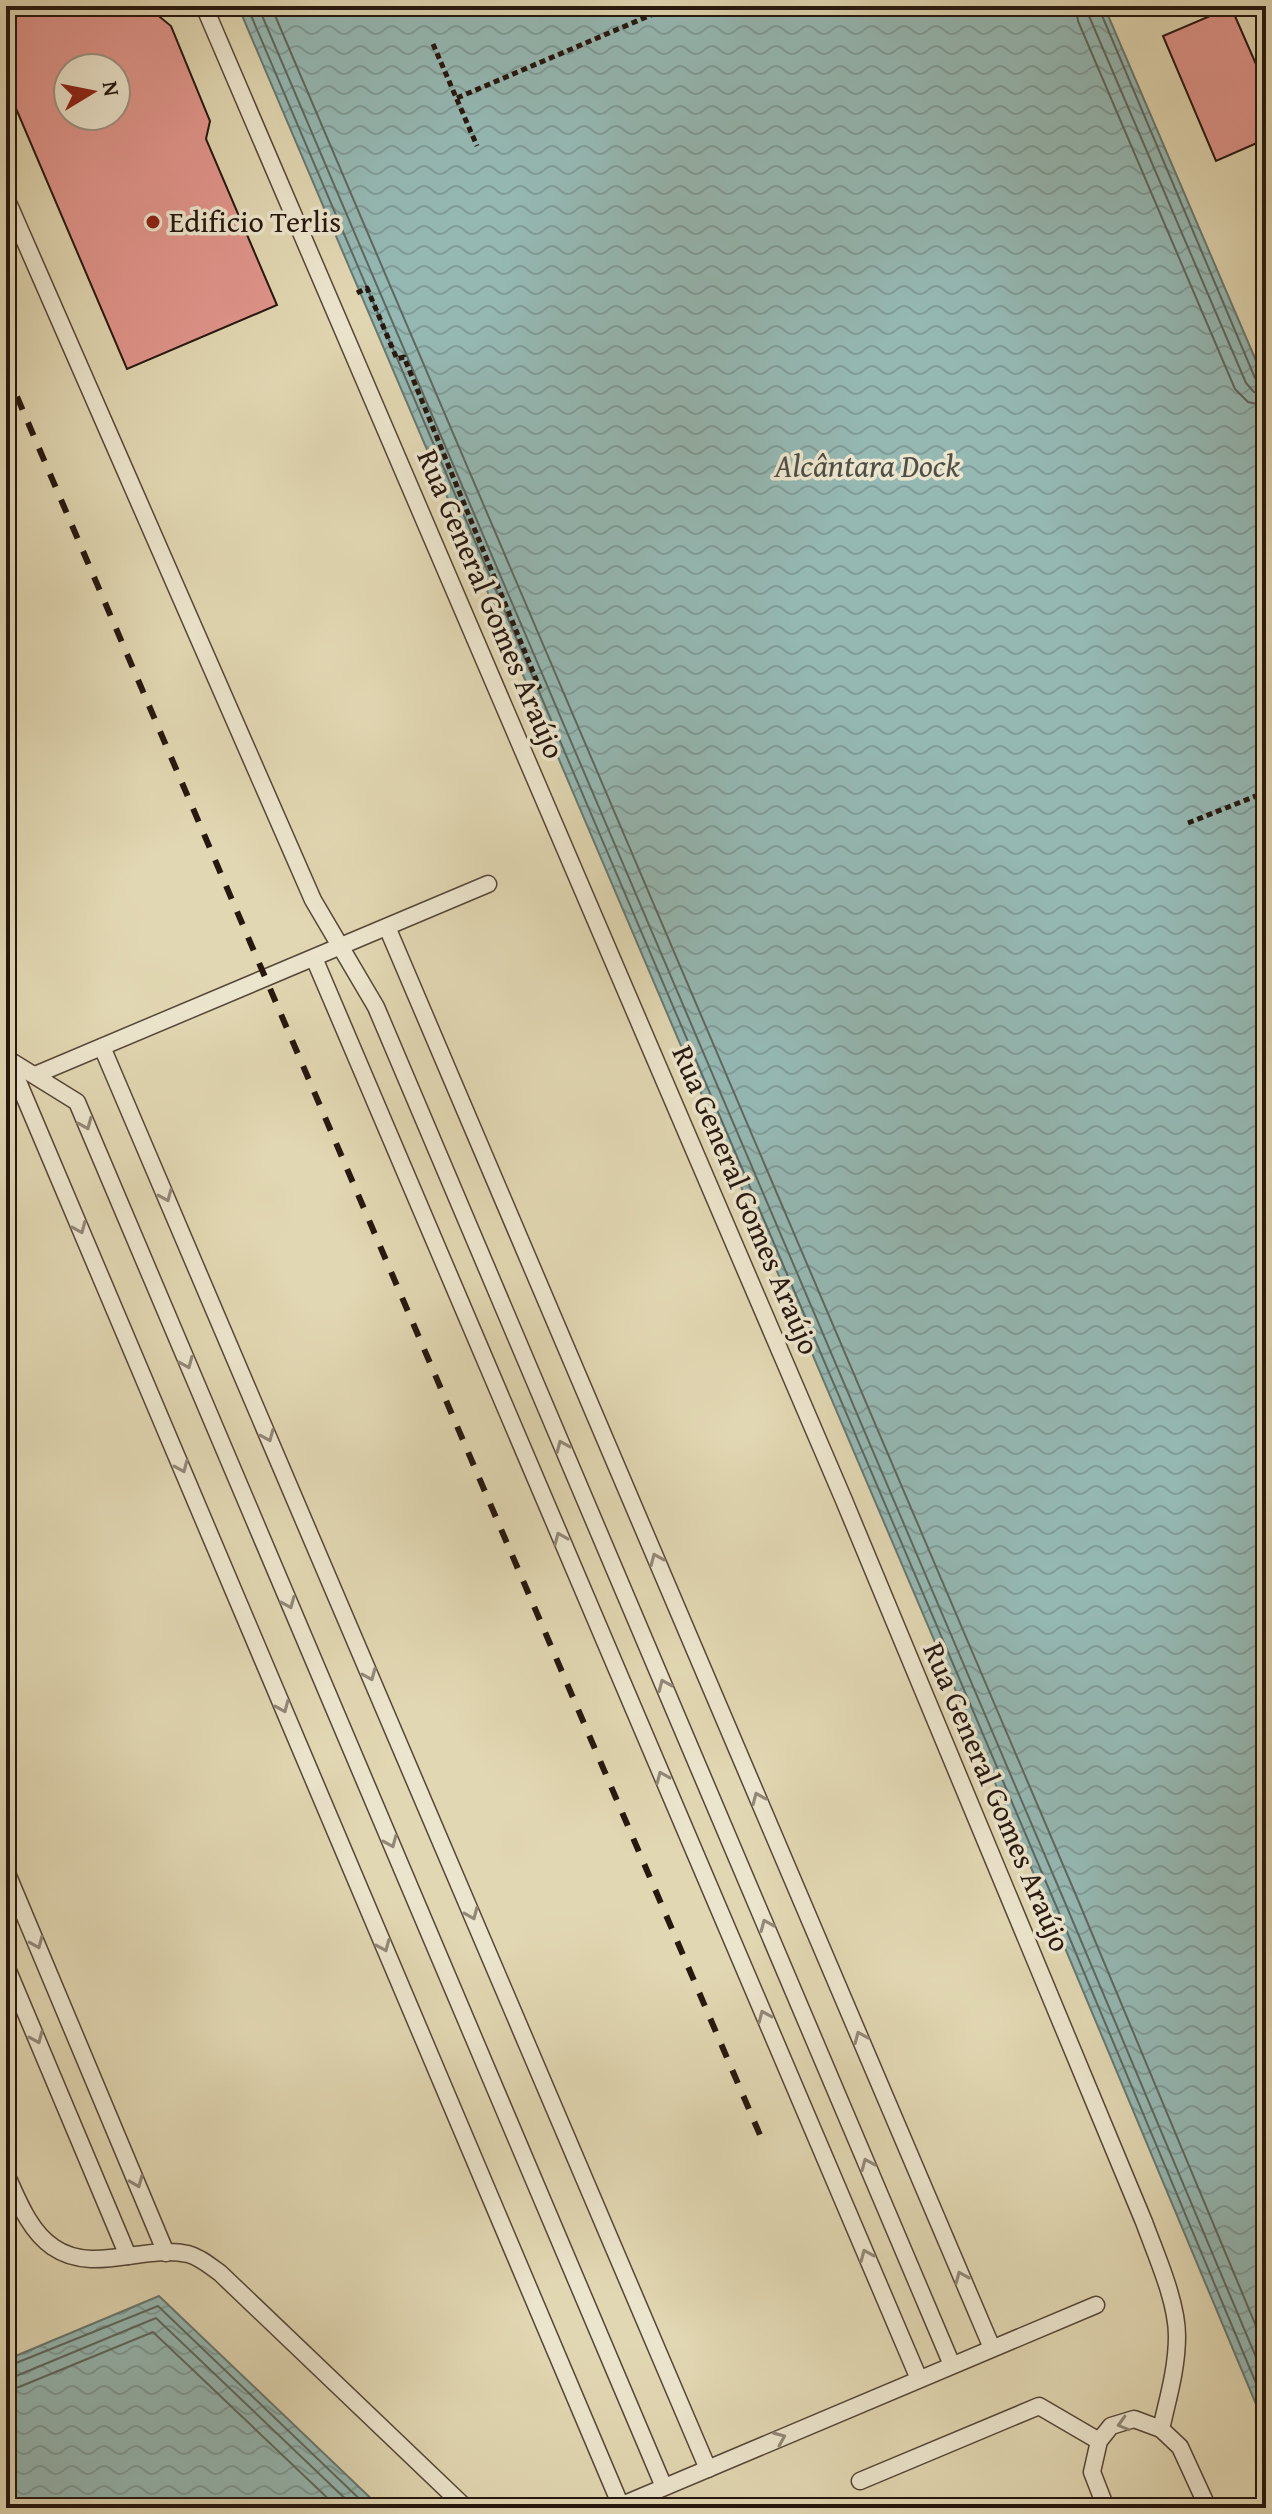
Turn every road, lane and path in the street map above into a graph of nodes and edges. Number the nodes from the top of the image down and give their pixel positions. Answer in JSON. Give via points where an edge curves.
{"nodes":[{"id":1,"x":204,"y":6,"type":"edge"},
{"id":2,"x":672,"y":6,"type":"edge"},
{"id":3,"x":433,"y":44,"type":"dead end"},
{"id":4,"x":457,"y":98,"type":"junction"},
{"id":5,"x":477,"y":146,"type":"dead end"},
{"id":6,"x":6,"y":198,"type":"edge"},
{"id":7,"x":353,"y":295,"type":"dead end"},
{"id":8,"x":540,"y":689,"type":"dead end"},
{"id":9,"x":1266,"y":792,"type":"edge"},
{"id":10,"x":1188,"y":823,"type":"dead end"},
{"id":11,"x":488,"y":884,"type":"dead end"},
{"id":12,"x":387,"y":927,"type":"junction"},
{"id":13,"x":342,"y":947,"type":"junction"},
{"id":14,"x":314,"y":958,"type":"junction"},
{"id":15,"x":102,"y":1047,"type":"junction"},
{"id":16,"x":7,"y":1056,"type":"edge"},
{"id":17,"x":35,"y":1075,"type":"junction"},
{"id":18,"x":6,"y":1871,"type":"edge"},
{"id":19,"x":6,"y":1966,"type":"edge"},
{"id":20,"x":6,"y":2174,"type":"edge"},
{"id":21,"x":166,"y":2253,"type":"junction"},
{"id":22,"x":128,"y":2256,"type":"junction"},
{"id":23,"x":1096,"y":2305,"type":"dead end"},
{"id":24,"x":992,"y":2348,"type":"junction"},
{"id":25,"x":952,"y":2365,"type":"junction"},
{"id":26,"x":919,"y":2379,"type":"junction"},
{"id":27,"x":1161,"y":2429,"type":"junction"},
{"id":28,"x":1099,"y":2441,"type":"junction"},
{"id":29,"x":708,"y":2469,"type":"junction"},
{"id":30,"x":860,"y":2481,"type":"dead end"},
{"id":31,"x":664,"y":2487,"type":"junction"},
{"id":32,"x":618,"y":2507,"type":"edge"},
{"id":33,"x":466,"y":2508,"type":"edge"},
{"id":34,"x":1106,"y":2508,"type":"edge"},
{"id":35,"x":1208,"y":2508,"type":"edge"}],
"edges":[{"from":1,"to":27,"type":"lane","name":"Rua General Gomes Araújo","via":[[843,1498],[1144,2222],[1177,2333]]},
{"from":2,"to":4,"type":"path"},
{"from":3,"to":4,"type":"path"},
{"from":4,"to":5,"type":"path"},
{"from":6,"to":13,"type":"lane","via":[[313,900]]},
{"from":7,"to":8,"type":"path","via":[[367,288],[397,359],[404,357]]},
{"from":9,"to":10,"type":"path"},
{"from":11,"to":12,"type":"lane"},
{"from":12,"to":13,"type":"lane"},
{"from":24,"to":12,"type":"lane","one_way":true},
{"from":13,"to":14,"type":"lane"},
{"from":25,"to":13,"type":"lane","one_way":true,"via":[[376,1007]]},
{"from":14,"to":15,"type":"lane"},
{"from":26,"to":14,"type":"lane","one_way":true},
{"from":15,"to":17,"type":"lane"},
{"from":15,"to":29,"type":"lane","one_way":true},
{"from":16,"to":17,"type":"lane"},
{"from":16,"to":32,"type":"lane","one_way":true},
{"from":17,"to":31,"type":"lane","one_way":true,"via":[[77,1102]]},
{"from":18,"to":21,"type":"lane","one_way":true},
{"from":19,"to":22,"type":"lane","one_way":true},
{"from":20,"to":22,"type":"lane","via":[[21,2207],[51,2246],[84,2259]]},
{"from":21,"to":22,"type":"lane"},
{"from":21,"to":33,"type":"lane","via":[[189,2254],[220,2273]]},
{"from":23,"to":24,"type":"lane"},
{"from":24,"to":25,"type":"lane"},
{"from":25,"to":26,"type":"lane"},
{"from":29,"to":26,"type":"lane","one_way":true},
{"from":27,"to":28,"type":"lane","one_way":true,"via":[[1134,2419],[1111,2426]]},
{"from":27,"to":35,"type":"lane","via":[[1180,2447]]},
{"from":28,"to":30,"type":"lane","via":[[1039,2406]]},
{"from":28,"to":34,"type":"lane","via":[[1092,2472]]},
{"from":29,"to":31,"type":"lane"},
{"from":31,"to":32,"type":"lane"}]}
